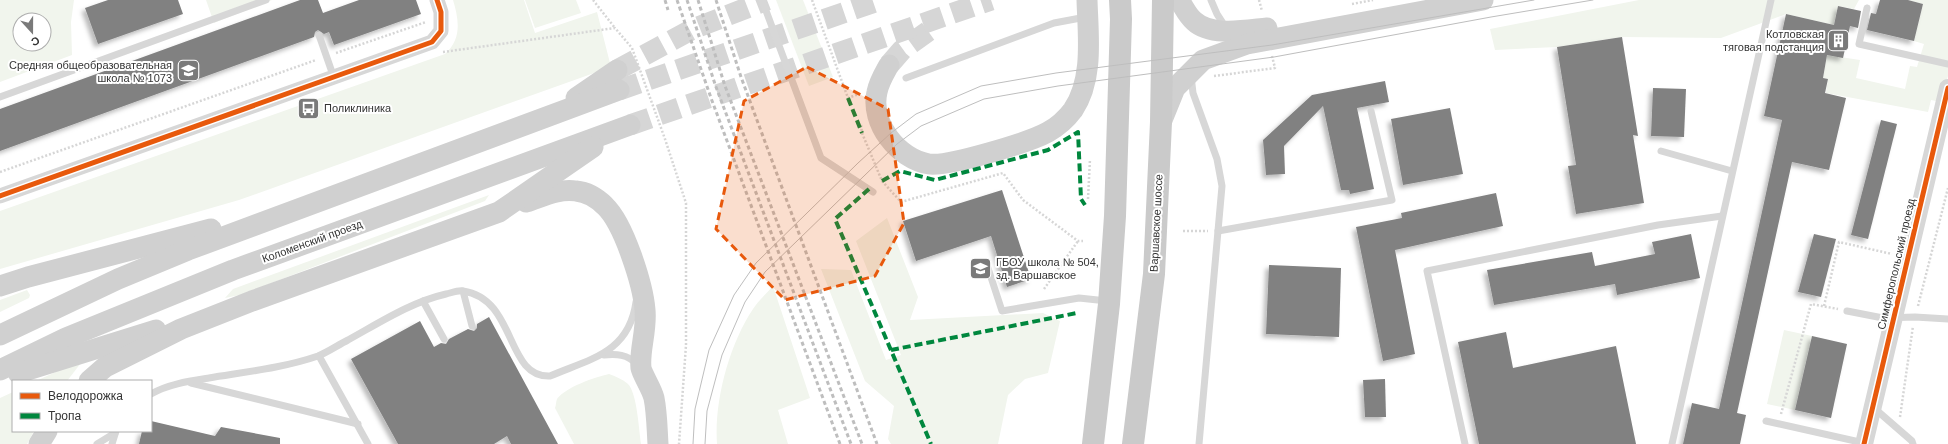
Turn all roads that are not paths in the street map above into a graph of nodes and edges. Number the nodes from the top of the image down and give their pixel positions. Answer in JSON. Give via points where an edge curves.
{"nodes":[{"id":1,"x":266,"y":0,"type":"edge"},
{"id":2,"x":437,"y":0,"type":"edge"},
{"id":3,"x":762,"y":0,"type":"edge"},
{"id":4,"x":1120,"y":0,"type":"edge"},
{"id":5,"x":1163,"y":0,"type":"edge"},
{"id":6,"x":1179,"y":0,"type":"edge"},
{"id":7,"x":1211,"y":0,"type":"edge"},
{"id":8,"x":1415,"y":0,"type":"edge"},
{"id":9,"x":1483,"y":0,"type":"edge"},
{"id":10,"x":1771,"y":0,"type":"edge"},
{"id":11,"x":1087,"y":8,"type":"edge"},
{"id":12,"x":1867,"y":8,"type":"dead end"},
{"id":13,"x":1229,"y":32,"type":"junction"},
{"id":14,"x":319,"y":35,"type":"dead end"},
{"id":15,"x":1247,"y":44,"type":"junction"},
{"id":16,"x":1948,"y":64,"type":"edge"},
{"id":17,"x":889,"y":65,"type":"tunnel mouth"},
{"id":18,"x":617,"y":70,"type":"tunnel mouth"},
{"id":19,"x":1200,"y":75,"type":"junction"},
{"id":20,"x":334,"y":78,"type":"junction"},
{"id":21,"x":906,"y":78,"type":"dead end"},
{"id":22,"x":1948,"y":88,"type":"edge"},
{"id":23,"x":619,"y":90,"type":"tunnel mouth"},
{"id":24,"x":0,"y":97,"type":"edge"},
{"id":25,"x":1371,"y":111,"type":"dead end"},
{"id":26,"x":550,"y":115,"type":"junction"},
{"id":27,"x":1161,"y":122,"type":"junction"},
{"id":28,"x":1661,"y":151,"type":"dead end"},
{"id":29,"x":1732,"y":171,"type":"junction"},
{"id":30,"x":873,"y":192,"type":"dead end"},
{"id":31,"x":0,"y":196,"type":"edge"},
{"id":32,"x":318,"y":201,"type":"junction"},
{"id":33,"x":499,"y":212,"type":"junction"},
{"id":34,"x":1722,"y":216,"type":"junction"},
{"id":35,"x":1218,"y":231,"type":"junction"},
{"id":36,"x":987,"y":265,"type":"dead end"},
{"id":37,"x":639,"y":280,"type":"junction"},
{"id":38,"x":0,"y":286,"type":"edge"},
{"id":39,"x":463,"y":290,"type":"junction"},
{"id":40,"x":252,"y":301,"type":"junction"},
{"id":41,"x":1109,"y":301,"type":"junction"},
{"id":42,"x":423,"y":302,"type":"junction"},
{"id":43,"x":1847,"y":311,"type":"road end"},
{"id":44,"x":1894,"y":318,"type":"junction"},
{"id":45,"x":1948,"y":319,"type":"edge"},
{"id":46,"x":472,"y":326,"type":"dead end"},
{"id":47,"x":0,"y":335,"type":"edge"},
{"id":48,"x":444,"y":339,"type":"dead end"},
{"id":49,"x":602,"y":355,"type":"junction"},
{"id":50,"x":319,"y":356,"type":"junction"},
{"id":51,"x":0,"y":370,"type":"edge"},
{"id":52,"x":641,"y":370,"type":"junction"},
{"id":53,"x":0,"y":379,"type":"edge"},
{"id":54,"x":90,"y":380,"type":"edge"},
{"id":55,"x":187,"y":382,"type":"junction"},
{"id":56,"x":152,"y":393,"type":"edge"},
{"id":57,"x":1872,"y":406,"type":"junction"},
{"id":58,"x":1766,"y":421,"type":"dead end"},
{"id":59,"x":358,"y":424,"type":"junction"},
{"id":60,"x":46,"y":432,"type":"edge"},
{"id":61,"x":115,"y":432,"type":"edge"},
{"id":62,"x":1864,"y":443,"type":"edge"},
{"id":63,"x":39,"y":444,"type":"edge"},
{"id":64,"x":97,"y":444,"type":"edge"},
{"id":65,"x":112,"y":444,"type":"edge"},
{"id":66,"x":368,"y":444,"type":"edge"},
{"id":67,"x":658,"y":444,"type":"edge"},
{"id":68,"x":1093,"y":444,"type":"edge"},
{"id":69,"x":1133,"y":444,"type":"edge"},
{"id":70,"x":1199,"y":444,"type":"edge"},
{"id":71,"x":1465,"y":444,"type":"edge"},
{"id":72,"x":1672,"y":444,"type":"edge"},
{"id":73,"x":1913,"y":444,"type":"edge"}],
"edges":[{"from":1,"to":24,"type":"lane"},
{"from":2,"to":20,"type":"street","via":[[441,12],[432,42]]},
{"from":3,"to":30,"type":"lane","via":[[821,158]]},
{"from":4,"to":41,"type":"main road","via":[[1115,216]]},
{"from":5,"to":27,"type":"main road","name":"Варшавское шоссе"},
{"from":6,"to":13,"type":"main road","via":[[1195,22],[1206,28]]},
{"from":7,"to":13,"type":"lane","via":[[1216,14]]},
{"from":8,"to":13,"type":"main road","via":[[1267,28]]},
{"from":9,"to":15,"type":"main road"},
{"from":10,"to":29,"type":"lane"},
{"from":11,"to":17,"type":"main road","via":[[1088,56],[1085,79],[1073,110],[1049,132],[950,164],[929,164],[914,159],[898,150],[886,134],[877,112],[876,94]]},
{"from":11,"to":21,"type":"lane","via":[[1054,23]]},
{"from":12,"to":16,"type":"lane","via":[[1859,44]]},
{"from":13,"to":15,"type":"lane"},
{"from":14,"to":20,"type":"lane"},
{"from":15,"to":19,"type":"main road","via":[[1203,60]]},
{"from":18,"to":26,"type":"main road"},
{"from":19,"to":27,"type":"main road","via":[[1175,88]]},
{"from":19,"to":35,"type":"lane","via":[[1193,93],[1217,159],[1222,186]]},
{"from":20,"to":31,"type":"street"},
{"from":22,"to":44,"type":"street","name":"Симферопольский проезд"},
{"from":23,"to":26,"type":"main road"},
{"from":25,"to":35,"type":"lane","via":[[1392,200]]},
{"from":26,"to":32,"type":"main road"},
{"from":27,"to":69,"type":"main road","name":"Варшавское шоссе","via":[[1154,274]]},
{"from":28,"to":29,"type":"lane"},
{"from":29,"to":34,"type":"lane"},
{"from":32,"to":38,"type":"main road"},
{"from":32,"to":47,"type":"main road","via":[[118,279]]},
{"from":33,"to":37,"type":"main road","via":[[555,192],[575,191],[589,194],[606,206],[616,222]]},
{"from":33,"to":40,"type":"main road"},
{"from":33,"to":51,"type":"main road","name":"Коломенский проезд","via":[[624,127],[233,270],[66,338]]},
{"from":34,"to":71,"type":"lane","via":[[1658,225],[1428,271]]},
{"from":34,"to":72,"type":"lane"},
{"from":35,"to":70,"type":"lane"},
{"from":36,"to":41,"type":"lane","via":[[1002,311],[1079,298]]},
{"from":37,"to":49,"type":"lane","via":[[631,323],[617,345]]},
{"from":37,"to":52,"type":"main road","via":[[646,324]]},
{"from":39,"to":42,"type":"lane"},
{"from":39,"to":46,"type":"lane"},
{"from":39,"to":49,"type":"lane","via":[[486,299],[498,311],[526,368],[534,373],[550,376]]},
{"from":40,"to":53,"type":"main road"},
{"from":40,"to":54,"type":"main road","via":[[181,329],[105,367]]},
{"from":41,"to":68,"type":"main road"},
{"from":42,"to":48,"type":"lane"},
{"from":42,"to":50,"type":"lane","via":[[391,316]]},
{"from":43,"to":44,"type":"lane"},
{"from":44,"to":45,"type":"lane"},
{"from":44,"to":57,"type":"street","name":"Симферопольский проезд"},
{"from":49,"to":52,"type":"lane","via":[[624,355],[632,359]]},
{"from":50,"to":55,"type":"lane"},
{"from":50,"to":59,"type":"lane"},
{"from":52,"to":67,"type":"main road","via":[[649,382],[654,399]]},
{"from":55,"to":56,"type":"lane"},
{"from":55,"to":59,"type":"lane"},
{"from":57,"to":62,"type":"street","name":"Симферопольский проезд"},
{"from":57,"to":73,"type":"lane"},
{"from":58,"to":62,"type":"lane"},
{"from":59,"to":66,"type":"lane"},
{"from":60,"to":63,"type":"main road"},
{"from":61,"to":64,"type":"lane"},
{"from":61,"to":65,"type":"lane"}]}
